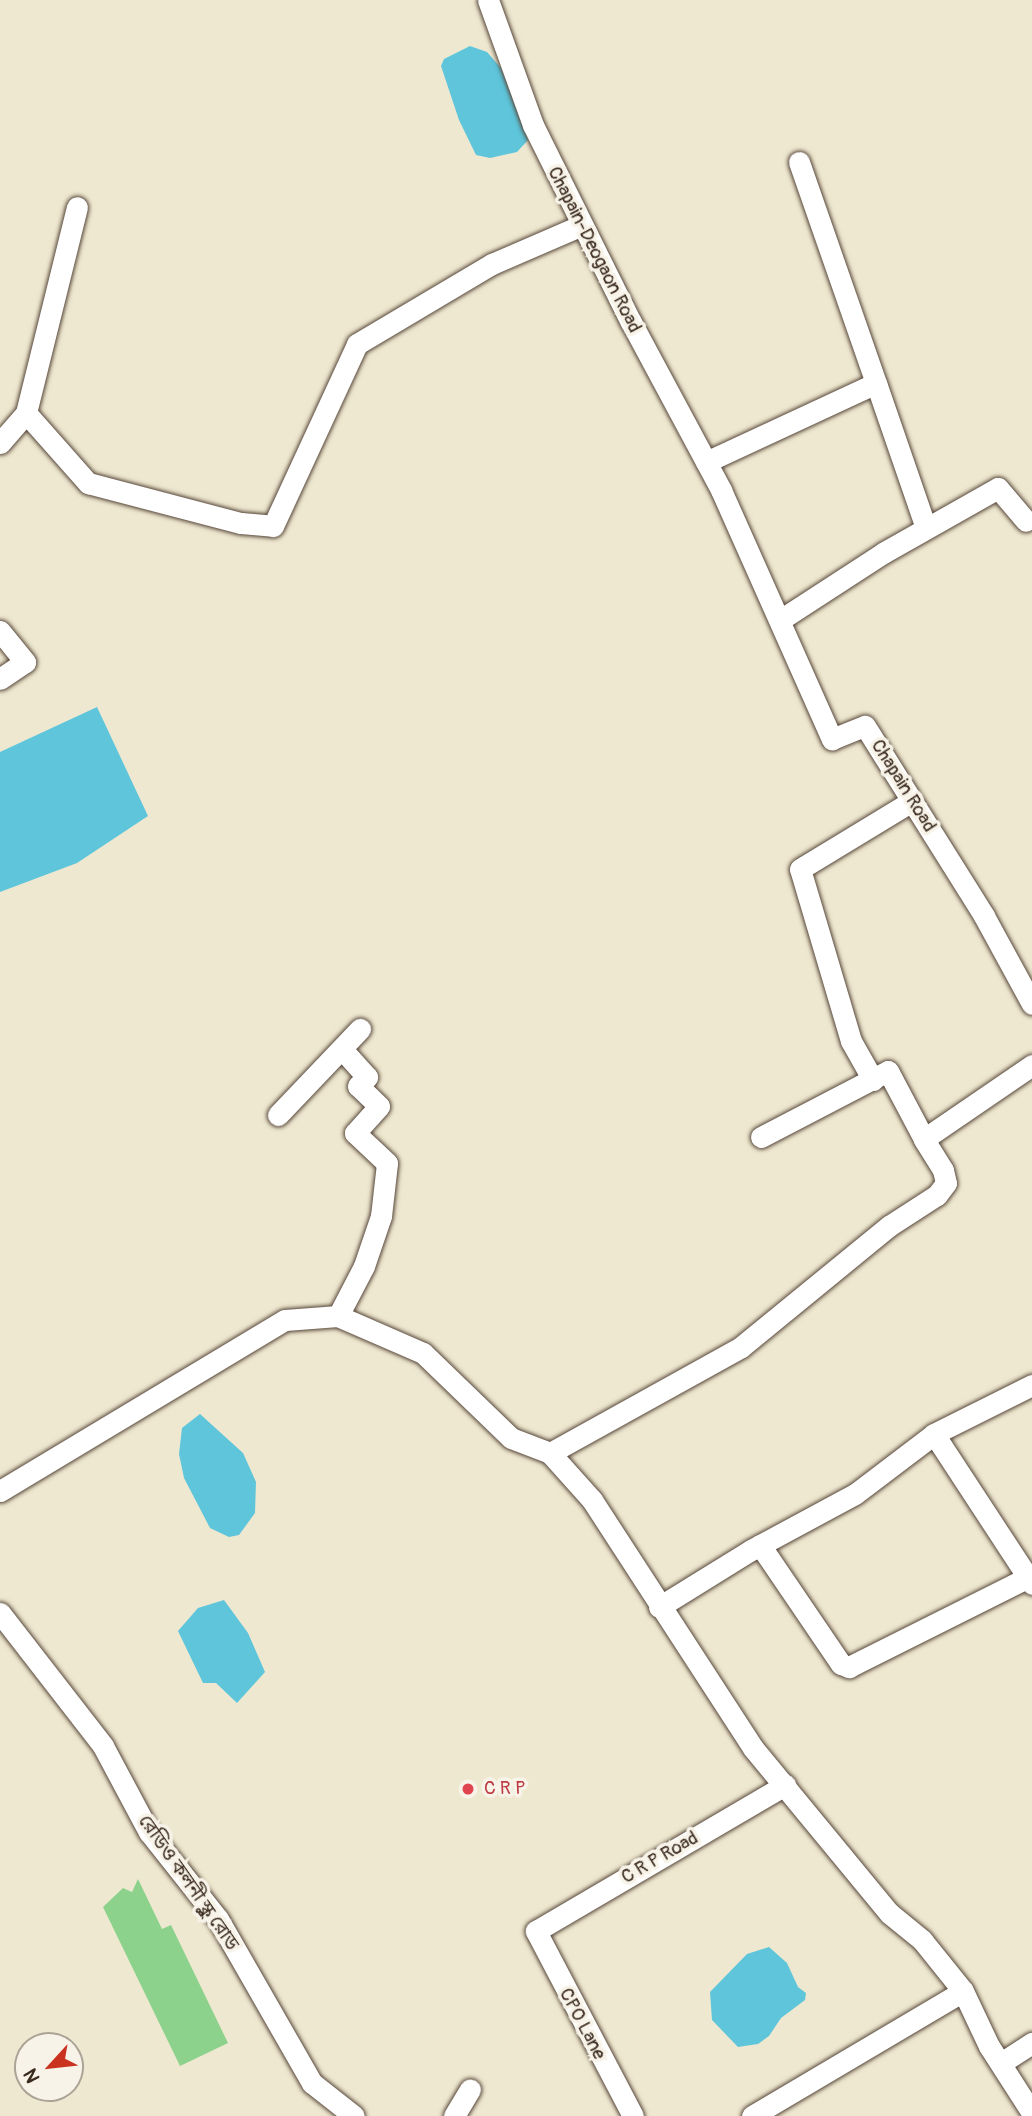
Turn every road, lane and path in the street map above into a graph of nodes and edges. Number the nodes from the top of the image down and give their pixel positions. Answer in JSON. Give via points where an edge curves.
{"nodes":[{"id":1,"x":488,"y":0,"type":"edge"},
{"id":2,"x":799,"y":162,"type":"dead end"},
{"id":3,"x":77,"y":207,"type":"dead end"},
{"id":4,"x":582,"y":225,"type":"junction"},
{"id":5,"x":876,"y":383,"type":"junction"},
{"id":6,"x":26,"y":414,"type":"junction"},
{"id":7,"x":0,"y":443,"type":"edge"},
{"id":8,"x":706,"y":462,"type":"junction"},
{"id":9,"x":721,"y":490,"type":"joint"},
{"id":10,"x":1030,"y":523,"type":"edge"},
{"id":11,"x":926,"y":528,"type":"junction"},
{"id":12,"x":780,"y":620,"type":"junction"},
{"id":13,"x":0,"y":631,"type":"edge"},
{"id":14,"x":0,"y":679,"type":"edge"},
{"id":15,"x":912,"y":801,"type":"junction"},
{"id":16,"x":1032,"y":1003,"type":"edge"},
{"id":17,"x":360,"y":1030,"type":"dead end"},
{"id":18,"x":342,"y":1049,"type":"junction"},
{"id":19,"x":1032,"y":1065,"type":"edge"},
{"id":20,"x":873,"y":1080,"type":"junction"},
{"id":21,"x":278,"y":1115,"type":"dead end"},
{"id":22,"x":761,"y":1137,"type":"dead end"},
{"id":23,"x":924,"y":1139,"type":"junction"},
{"id":24,"x":338,"y":1316,"type":"junction"},
{"id":25,"x":1032,"y":1385,"type":"edge"},
{"id":26,"x":934,"y":1434,"type":"junction"},
{"id":27,"x":550,"y":1452,"type":"junction"},
{"id":28,"x":0,"y":1491,"type":"edge"},
{"id":29,"x":760,"y":1545,"type":"junction"},
{"id":30,"x":1030,"y":1581,"type":"edge"},
{"id":31,"x":659,"y":1607,"type":"junction"},
{"id":32,"x":0,"y":1613,"type":"edge"},
{"id":33,"x":785,"y":1785,"type":"junction"},
{"id":34,"x":536,"y":1931,"type":"joint"},
{"id":35,"x":963,"y":1992,"type":"junction"},
{"id":36,"x":1032,"y":2043,"type":"edge"},
{"id":37,"x":1000,"y":2063,"type":"junction"},
{"id":38,"x":470,"y":2089,"type":"dead end"},
{"id":39,"x":1032,"y":2113,"type":"edge"},
{"id":40,"x":354,"y":2116,"type":"edge"},
{"id":41,"x":454,"y":2116,"type":"edge"},
{"id":42,"x":633,"y":2116,"type":"edge"},
{"id":43,"x":752,"y":2116,"type":"edge"}],
"edges":[{"from":1,"to":4,"type":"street","name":"Chapain-Deogaon Road","via":[[533,125]]},
{"from":2,"to":5,"type":"street"},
{"from":3,"to":6,"type":"street"},
{"from":4,"to":6,"type":"street","via":[[492,264],[357,344],[273,526],[241,523],[88,483]]},
{"from":4,"to":8,"type":"street","name":"Chapain-Deogaon Road"},
{"from":5,"to":8,"type":"street"},
{"from":5,"to":11,"type":"street"},
{"from":6,"to":7,"type":"street"},
{"from":8,"to":9,"type":"street","name":"Chapain-Deogaon Road"},
{"from":9,"to":12,"type":"street","name":"Chapain Road"},
{"from":10,"to":11,"type":"street","via":[[998,488]]},
{"from":11,"to":12,"type":"street"},
{"from":12,"to":15,"type":"street","name":"Chapain Road","via":[[832,739],[865,726]]},
{"from":13,"to":14,"type":"street","via":[[25,662]]},
{"from":15,"to":16,"type":"street","name":"Chapain Road"},
{"from":15,"to":20,"type":"street","via":[[800,869],[851,1041]]},
{"from":17,"to":18,"type":"street"},
{"from":18,"to":21,"type":"street"},
{"from":18,"to":24,"type":"street","via":[[367,1077],[358,1086],[379,1106],[355,1133],[387,1163],[381,1216],[364,1266]]},
{"from":19,"to":23,"type":"street"},
{"from":20,"to":22,"type":"street"},
{"from":20,"to":23,"type":"street","via":[[888,1072]]},
{"from":23,"to":27,"type":"street","via":[[943,1170],[946,1183],[937,1195],[889,1226],[741,1347]]},
{"from":24,"to":27,"type":"street","via":[[423,1353],[511,1438]]},
{"from":24,"to":28,"type":"street","via":[[285,1320]]},
{"from":25,"to":26,"type":"street"},
{"from":26,"to":29,"type":"street","via":[[855,1494]]},
{"from":26,"to":30,"type":"street"},
{"from":27,"to":31,"type":"street","via":[[592,1500]]},
{"from":29,"to":30,"type":"street","via":[[841,1664],[849,1667]]},
{"from":29,"to":31,"type":"street"},
{"from":31,"to":33,"type":"street","via":[[753,1748]]},
{"from":32,"to":40,"type":"street","name":"রেডিও কলনী স্কুল রোড","via":[[103,1746],[149,1832],[218,1919],[312,2083]]},
{"from":33,"to":34,"type":"street","name":"C R P Road"},
{"from":33,"to":35,"type":"street","via":[[889,1913],[922,1940]]},
{"from":34,"to":42,"type":"street","name":"CPO Lane"},
{"from":35,"to":37,"type":"street"},
{"from":35,"to":43,"type":"street"},
{"from":36,"to":37,"type":"street"},
{"from":37,"to":39,"type":"street"},
{"from":38,"to":41,"type":"street"}]}
